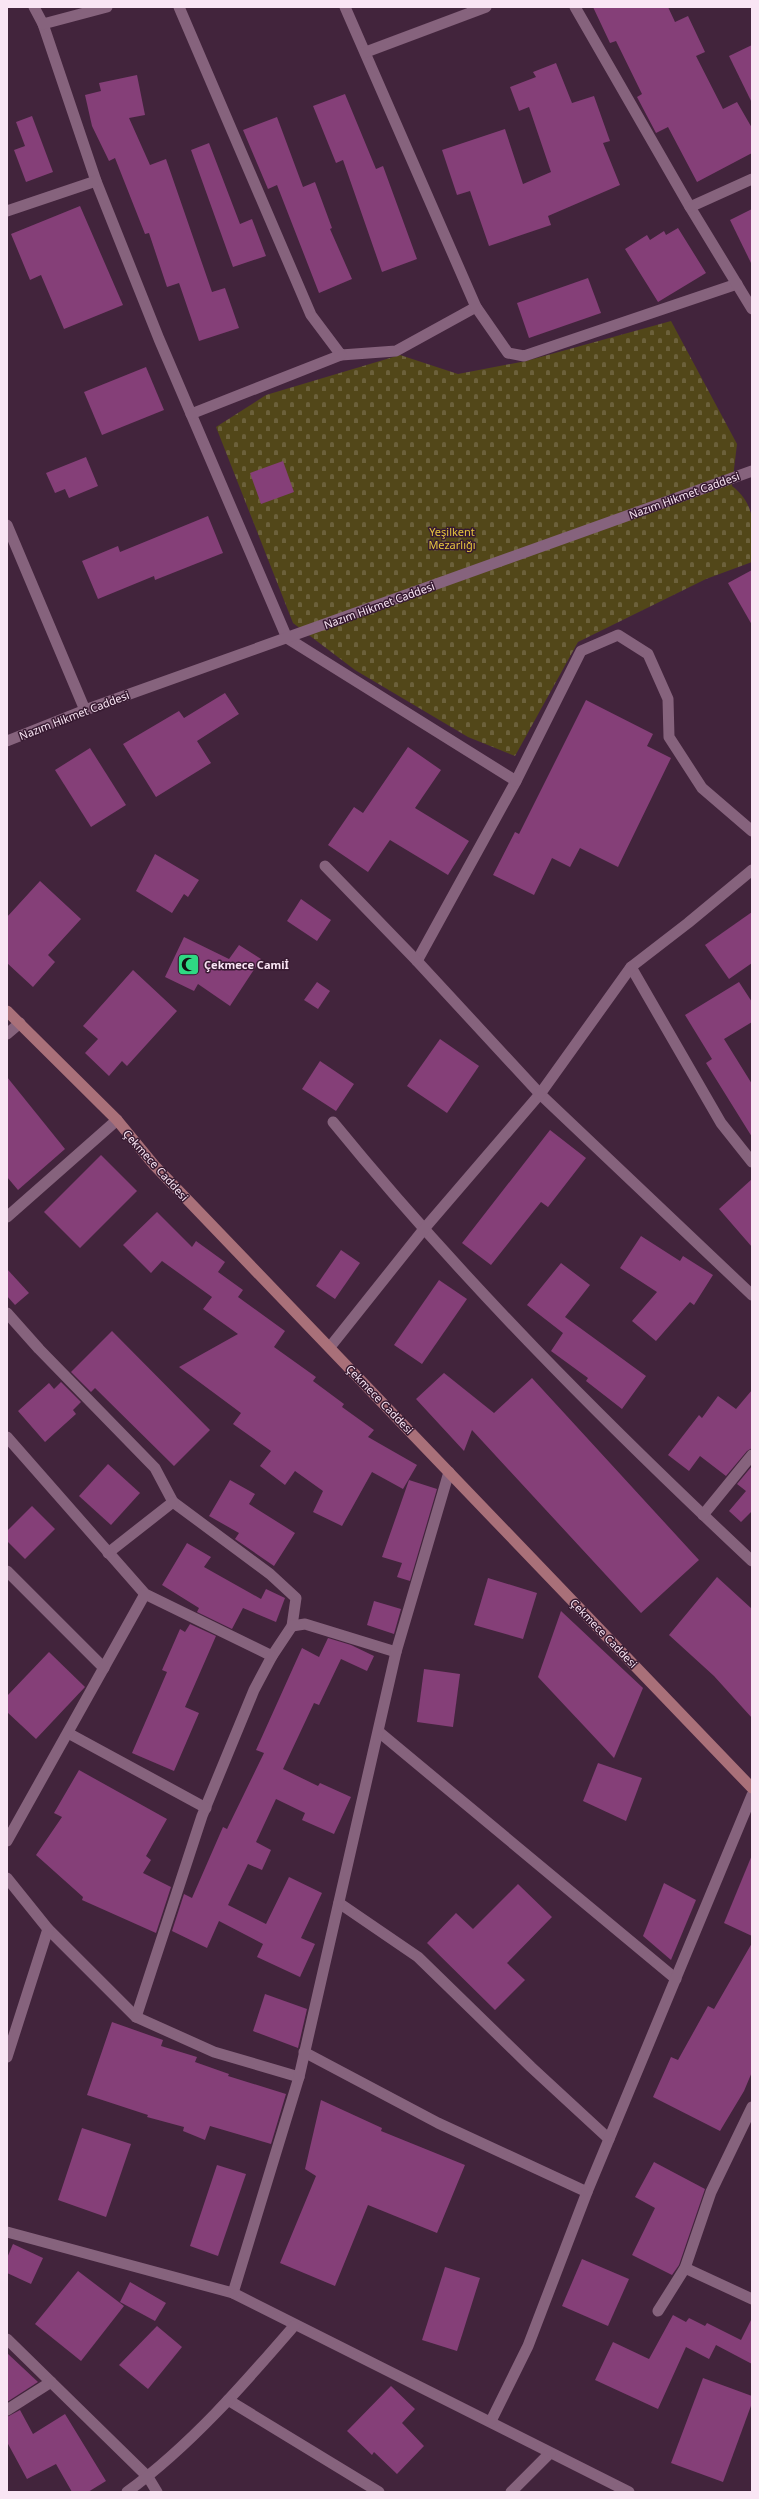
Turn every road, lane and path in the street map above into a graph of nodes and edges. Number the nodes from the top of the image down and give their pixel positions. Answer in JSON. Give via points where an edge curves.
{"nodes":[{"id":1,"x":34,"y":7,"type":"edge"},
{"id":2,"x":107,"y":7,"type":"edge"},
{"id":3,"x":179,"y":7,"type":"edge"},
{"id":4,"x":345,"y":7,"type":"edge"},
{"id":5,"x":486,"y":7,"type":"edge"},
{"id":6,"x":575,"y":7,"type":"edge"},
{"id":7,"x":43,"y":24,"type":"junction"},
{"id":8,"x":366,"y":52,"type":"junction"},
{"id":9,"x":752,"y":179,"type":"edge"},
{"id":10,"x":96,"y":181,"type":"junction"},
{"id":11,"x":690,"y":206,"type":"junction"},
{"id":12,"x":7,"y":211,"type":"edge"},
{"id":13,"x":737,"y":284,"type":"junction"},
{"id":14,"x":476,"y":307,"type":"junction"},
{"id":15,"x":752,"y":309,"type":"edge"},
{"id":16,"x":341,"y":356,"type":"junction"},
{"id":17,"x":191,"y":414,"type":"junction"},
{"id":18,"x":751,"y":474,"type":"edge"},
{"id":19,"x":7,"y":524,"type":"edge"},
{"id":20,"x":287,"y":638,"type":"junction"},
{"id":21,"x":85,"y":710,"type":"junction"},
{"id":22,"x":7,"y":740,"type":"edge"},
{"id":23,"x":516,"y":781,"type":"junction"},
{"id":24,"x":752,"y":831,"type":"edge"},
{"id":25,"x":325,"y":866,"type":"dead end"},
{"id":26,"x":752,"y":870,"type":"edge"},
{"id":27,"x":417,"y":961,"type":"junction"},
{"id":28,"x":631,"y":967,"type":"junction"},
{"id":29,"x":7,"y":1012,"type":"edge"},
{"id":30,"x":20,"y":1023,"type":"junction"},
{"id":31,"x":7,"y":1034,"type":"edge"},
{"id":32,"x":540,"y":1094,"type":"junction"},
{"id":33,"x":117,"y":1120,"type":"junction"},
{"id":34,"x":333,"y":1122,"type":"dead end"},
{"id":35,"x":752,"y":1162,"type":"edge"},
{"id":36,"x":7,"y":1217,"type":"edge"},
{"id":37,"x":424,"y":1229,"type":"junction"},
{"id":38,"x":752,"y":1294,"type":"edge"},
{"id":39,"x":7,"y":1313,"type":"edge"},
{"id":40,"x":330,"y":1347,"type":"junction"},
{"id":41,"x":7,"y":1437,"type":"edge"},
{"id":42,"x":752,"y":1455,"type":"edge"},
{"id":43,"x":449,"y":1472,"type":"junction"},
{"id":44,"x":173,"y":1502,"type":"junction"},
{"id":45,"x":703,"y":1515,"type":"junction"},
{"id":46,"x":108,"y":1553,"type":"junction"},
{"id":47,"x":752,"y":1561,"type":"edge"},
{"id":48,"x":7,"y":1571,"type":"edge"},
{"id":49,"x":145,"y":1594,"type":"junction"},
{"id":50,"x":292,"y":1626,"type":"junction"},
{"id":51,"x":396,"y":1652,"type":"junction"},
{"id":52,"x":272,"y":1656,"type":"junction"},
{"id":53,"x":104,"y":1668,"type":"junction"},
{"id":54,"x":68,"y":1732,"type":"junction"},
{"id":55,"x":379,"y":1732,"type":"junction"},
{"id":56,"x":752,"y":1788,"type":"edge"},
{"id":57,"x":752,"y":1795,"type":"edge"},
{"id":58,"x":206,"y":1808,"type":"junction"},
{"id":59,"x":7,"y":1841,"type":"edge"},
{"id":60,"x":7,"y":1878,"type":"edge"},
{"id":61,"x":339,"y":1903,"type":"junction"},
{"id":62,"x":48,"y":1929,"type":"junction"},
{"id":63,"x":676,"y":1980,"type":"junction"},
{"id":64,"x":136,"y":2017,"type":"junction"},
{"id":65,"x":304,"y":2052,"type":"junction"},
{"id":66,"x":7,"y":2057,"type":"edge"},
{"id":67,"x":299,"y":2077,"type":"junction"},
{"id":68,"x":752,"y":2107,"type":"edge"},
{"id":69,"x":609,"y":2139,"type":"junction"},
{"id":70,"x":587,"y":2192,"type":"junction"},
{"id":71,"x":7,"y":2232,"type":"edge"},
{"id":72,"x":685,"y":2268,"type":"junction"},
{"id":73,"x":233,"y":2293,"type":"junction"},
{"id":74,"x":752,"y":2299,"type":"edge"},
{"id":75,"x":658,"y":2311,"type":"dead end"},
{"id":76,"x":294,"y":2326,"type":"junction"},
{"id":77,"x":7,"y":2339,"type":"edge"},
{"id":78,"x":51,"y":2382,"type":"junction"},
{"id":79,"x":228,"y":2400,"type":"junction"},
{"id":80,"x":7,"y":2410,"type":"edge"},
{"id":81,"x":492,"y":2421,"type":"junction"},
{"id":82,"x":550,"y":2453,"type":"junction"},
{"id":83,"x":148,"y":2477,"type":"junction"},
{"id":84,"x":127,"y":2492,"type":"edge"},
{"id":85,"x":157,"y":2492,"type":"edge"},
{"id":86,"x":379,"y":2492,"type":"edge"},
{"id":87,"x":511,"y":2492,"type":"edge"},
{"id":88,"x":629,"y":2492,"type":"edge"}],
"edges":[{"from":1,"to":7,"type":"street"},
{"from":2,"to":7,"type":"street"},
{"from":3,"to":16,"type":"street","via":[[311,315]]},
{"from":4,"to":8,"type":"street"},
{"from":5,"to":8,"type":"street"},
{"from":6,"to":11,"type":"street"},
{"from":7,"to":10,"type":"street"},
{"from":8,"to":14,"type":"street"},
{"from":9,"to":11,"type":"street"},
{"from":10,"to":12,"type":"street"},
{"from":10,"to":17,"type":"street"},
{"from":11,"to":13,"type":"street"},
{"from":13,"to":14,"type":"street","via":[[524,356],[508,353]]},
{"from":13,"to":15,"type":"street"},
{"from":14,"to":16,"type":"street","via":[[396,351]]},
{"from":16,"to":17,"type":"street"},
{"from":17,"to":20,"type":"street"},
{"from":18,"to":20,"type":"street","name":"Nazım Hikmet Caddesi"},
{"from":19,"to":21,"type":"street"},
{"from":20,"to":21,"type":"street","name":"Nazım Hikmet Caddesi"},
{"from":20,"to":23,"type":"street"},
{"from":21,"to":22,"type":"street","name":"Nazım Hikmet Caddesi"},
{"from":23,"to":24,"type":"street","via":[[581,651],[618,636],[648,654],[668,699],[669,736],[702,788]]},
{"from":23,"to":27,"type":"street"},
{"from":25,"to":27,"type":"street"},
{"from":26,"to":28,"type":"street"},
{"from":27,"to":32,"type":"street"},
{"from":28,"to":32,"type":"street"},
{"from":28,"to":35,"type":"street","via":[[721,1122]]},
{"from":29,"to":30,"type":"main road","name":"Çekmece Caddesi"},
{"from":30,"to":31,"type":"street"},
{"from":30,"to":33,"type":"main road","name":"Çekmece Caddesi","via":[[56,1062]]},
{"from":32,"to":37,"type":"street"},
{"from":32,"to":38,"type":"street"},
{"from":33,"to":36,"type":"street"},
{"from":33,"to":40,"type":"main road","name":"Çekmece Caddesi","via":[[154,1165]]},
{"from":34,"to":37,"type":"street"},
{"from":37,"to":40,"type":"street"},
{"from":37,"to":45,"type":"street","via":[[545,1361]]},
{"from":39,"to":44,"type":"street","via":[[155,1468]]},
{"from":40,"to":43,"type":"main road","name":"Çekmece Caddesi"},
{"from":41,"to":46,"type":"street"},
{"from":42,"to":45,"type":"street"},
{"from":43,"to":51,"type":"street"},
{"from":43,"to":56,"type":"main road","name":"Çekmece Caddesi"},
{"from":44,"to":46,"type":"street"},
{"from":44,"to":50,"type":"street","via":[[261,1568],[296,1598]]},
{"from":45,"to":47,"type":"street"},
{"from":46,"to":49,"type":"street"},
{"from":48,"to":53,"type":"street"},
{"from":49,"to":52,"type":"street"},
{"from":49,"to":53,"type":"street"},
{"from":50,"to":51,"type":"street","via":[[305,1624]]},
{"from":50,"to":52,"type":"street"},
{"from":51,"to":55,"type":"street"},
{"from":52,"to":58,"type":"street","via":[[254,1690]]},
{"from":53,"to":54,"type":"street"},
{"from":54,"to":58,"type":"street"},
{"from":54,"to":59,"type":"street"},
{"from":55,"to":61,"type":"street"},
{"from":55,"to":63,"type":"street"},
{"from":57,"to":63,"type":"street"},
{"from":58,"to":64,"type":"street"},
{"from":60,"to":62,"type":"street"},
{"from":61,"to":65,"type":"street"},
{"from":61,"to":69,"type":"street","via":[[418,1957]]},
{"from":62,"to":64,"type":"street"},
{"from":62,"to":66,"type":"street"},
{"from":63,"to":69,"type":"street"},
{"from":64,"to":67,"type":"street","via":[[214,2052]]},
{"from":65,"to":67,"type":"street"},
{"from":65,"to":70,"type":"street","via":[[438,2123]]},
{"from":67,"to":73,"type":"street"},
{"from":68,"to":72,"type":"street","via":[[711,2192]]},
{"from":69,"to":70,"type":"street"},
{"from":70,"to":81,"type":"street","via":[[528,2346]]},
{"from":71,"to":73,"type":"street"},
{"from":72,"to":74,"type":"street"},
{"from":72,"to":75,"type":"street"},
{"from":73,"to":76,"type":"street"},
{"from":76,"to":79,"type":"street"},
{"from":76,"to":81,"type":"street"},
{"from":77,"to":78,"type":"street"},
{"from":78,"to":80,"type":"street"},
{"from":78,"to":83,"type":"street"},
{"from":79,"to":83,"type":"street","via":[[200,2430]]},
{"from":79,"to":86,"type":"street"},
{"from":81,"to":82,"type":"street"},
{"from":82,"to":87,"type":"street"},
{"from":82,"to":88,"type":"street"},
{"from":83,"to":84,"type":"street"},
{"from":83,"to":85,"type":"street"}]}
